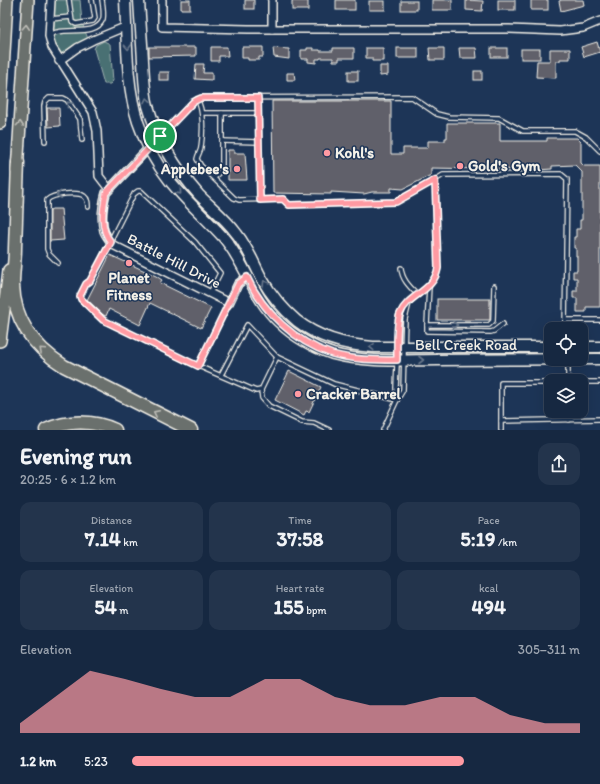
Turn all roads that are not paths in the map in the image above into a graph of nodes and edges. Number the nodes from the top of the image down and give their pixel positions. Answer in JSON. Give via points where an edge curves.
{"nodes":[{"id":1,"x":7,"y":0,"type":"edge"},
{"id":2,"x":28,"y":0,"type":"edge"},
{"id":3,"x":51,"y":0,"type":"edge"},
{"id":4,"x":69,"y":0,"type":"edge"},
{"id":5,"x":92,"y":0,"type":"edge"},
{"id":6,"x":102,"y":0,"type":"edge"},
{"id":7,"x":125,"y":0,"type":"edge"},
{"id":8,"x":139,"y":0,"type":"edge"},
{"id":9,"x":162,"y":0,"type":"edge"},
{"id":10,"x":272,"y":0,"type":"edge"},
{"id":11,"x":71,"y":17,"type":"junction"},
{"id":12,"x":50,"y":19,"type":"junction"},
{"id":13,"x":600,"y":21,"type":"edge"},
{"id":14,"x":127,"y":26,"type":"junction"},
{"id":15,"x":272,"y":29,"type":"junction"},
{"id":16,"x":49,"y":36,"type":"junction"},
{"id":17,"x":59,"y":60,"type":"junction"},
{"id":18,"x":258,"y":98,"type":"junction"},
{"id":19,"x":197,"y":99,"type":"junction"},
{"id":20,"x":202,"y":113,"type":"junction"},
{"id":21,"x":222,"y":113,"type":"junction"},
{"id":22,"x":258,"y":113,"type":"junction"},
{"id":23,"x":0,"y":116,"type":"edge"},
{"id":24,"x":0,"y":120,"type":"edge"},
{"id":25,"x":0,"y":124,"type":"edge"},
{"id":26,"x":160,"y":136,"type":"junction"},
{"id":27,"x":82,"y":140,"type":"dead end"},
{"id":28,"x":45,"y":141,"type":"dead end"},
{"id":29,"x":222,"y":141,"type":"junction"},
{"id":30,"x":259,"y":142,"type":"junction"},
{"id":31,"x":149,"y":148,"type":"junction"},
{"id":32,"x":600,"y":151,"type":"edge"},
{"id":33,"x":18,"y":162,"type":"junction"},
{"id":34,"x":214,"y":178,"type":"junction"},
{"id":35,"x":435,"y":180,"type":"junction"},
{"id":36,"x":109,"y":189,"type":"junction"},
{"id":37,"x":260,"y":200,"type":"junction"},
{"id":38,"x":88,"y":208,"type":"dead end"},
{"id":39,"x":111,"y":242,"type":"junction"},
{"id":40,"x":58,"y":262,"type":"dead end"},
{"id":41,"x":400,"y":268,"type":"dead end"},
{"id":42,"x":247,"y":277,"type":"junction"},
{"id":43,"x":429,"y":286,"type":"junction"},
{"id":44,"x":494,"y":286,"type":"dead end"},
{"id":45,"x":210,"y":293,"type":"junction"},
{"id":46,"x":418,"y":295,"type":"junction"},
{"id":47,"x":410,"y":302,"type":"junction"},
{"id":48,"x":229,"y":303,"type":"junction"},
{"id":49,"x":565,"y":320,"type":"joint"},
{"id":50,"x":600,"y":320,"type":"edge"},
{"id":51,"x":503,"y":324,"type":"dead end"},
{"id":52,"x":427,"y":325,"type":"junction"},
{"id":53,"x":0,"y":341,"type":"edge"},
{"id":54,"x":401,"y":347,"type":"junction"},
{"id":55,"x":544,"y":347,"type":"edge"},
{"id":56,"x":588,"y":347,"type":"edge"},
{"id":57,"x":600,"y":347,"type":"edge"},
{"id":58,"x":277,"y":357,"type":"junction"},
{"id":59,"x":544,"y":359,"type":"edge"},
{"id":60,"x":588,"y":359,"type":"edge"},
{"id":61,"x":600,"y":359,"type":"edge"},
{"id":62,"x":401,"y":360,"type":"junction"},
{"id":63,"x":198,"y":366,"type":"junction"},
{"id":64,"x":221,"y":375,"type":"junction"},
{"id":65,"x":544,"y":382,"type":"edge"},
{"id":66,"x":588,"y":382,"type":"edge"},
{"id":67,"x":600,"y":382,"type":"edge"},
{"id":68,"x":261,"y":390,"type":"junction"},
{"id":69,"x":396,"y":400,"type":"junction"},
{"id":70,"x":600,"y":419,"type":"edge"},
{"id":71,"x":568,"y":420,"type":"joint"},
{"id":72,"x":501,"y":421,"type":"junction"},
{"id":73,"x":46,"y":430,"type":"edge"},
{"id":74,"x":115,"y":430,"type":"edge"},
{"id":75,"x":191,"y":430,"type":"edge"},
{"id":76,"x":329,"y":430,"type":"edge"},
{"id":77,"x":383,"y":430,"type":"edge"},
{"id":78,"x":501,"y":430,"type":"edge"}],
"edges":[{"from":1,"to":23,"type":"highway"},
{"from":33,"to":2,"type":"highway","one_way":true},
{"from":3,"to":12,"type":"street"},
{"from":4,"to":11,"type":"lane"},
{"from":5,"to":11,"type":"lane","via":[[95,18],[93,20],[76,24],[72,22]]},
{"from":6,"to":16,"type":"lane","via":[[103,17],[100,25],[88,30],[57,32]]},
{"from":7,"to":14,"type":"main road","name":"Bell Creek Road"},
{"from":26,"to":8,"type":"main road","name":"Bell Creek Road","one_way":true,"via":[[146,95]]},
{"from":9,"to":15,"type":"street","via":[[162,27]]},
{"from":10,"to":15,"type":"street"},
{"from":11,"to":12,"type":"lane"},
{"from":12,"to":16,"type":"street"},
{"from":13,"to":15,"type":"street","via":[[583,28],[560,31]]},
{"from":14,"to":17,"type":"street","via":[[82,46]]},
{"from":14,"to":31,"type":"main road","name":"Bell Creek Road","one_way":true,"via":[[130,81],[135,111]]},
{"from":16,"to":17,"type":"street"},
{"from":17,"to":36,"type":"street","via":[[93,112],[97,131],[99,176]]},
{"from":18,"to":19,"type":"lane"},
{"from":18,"to":22,"type":"lane"},
{"from":18,"to":32,"type":"lane","via":[[412,98],[437,114],[449,117],[499,118],[524,131],[575,131],[586,137]]},
{"from":19,"to":20,"type":"lane"},
{"from":19,"to":26,"type":"lane"},
{"from":20,"to":21,"type":"lane"},
{"from":20,"to":34,"type":"lane","via":[[201,148],[197,159]]},
{"from":21,"to":22,"type":"lane"},
{"from":21,"to":29,"type":"lane"},
{"from":22,"to":30,"type":"lane"},
{"from":23,"to":24,"type":"highway"},
{"from":23,"to":25,"type":"highway"},
{"from":26,"to":31,"type":"street","name":"Battle Hill Drive"},
{"from":54,"to":26,"type":"main road","name":"Bell Creek Road","one_way":true,"via":[[373,348],[343,343],[315,332],[287,312],[269,290],[245,244],[187,180]]},
{"from":27,"to":28,"type":"lane","one_way":true,"via":[[80,119],[67,100],[50,98],[44,106]]},
{"from":29,"to":30,"type":"lane"},
{"from":29,"to":34,"type":"lane","via":[[222,166]]},
{"from":30,"to":37,"type":"lane"},
{"from":31,"to":36,"type":"street","name":"Battle Hill Drive"},
{"from":31,"to":42,"type":"main road","name":"Bell Creek Road","one_way":true,"via":[[172,184],[227,242]]},
{"from":33,"to":53,"type":"highway"},
{"from":75,"to":33,"type":"highway","one_way":true,"via":[[64,366],[46,354],[31,338],[17,309],[14,291]]},
{"from":34,"to":37,"type":"lane","via":[[234,198],[245,201]]},
{"from":35,"to":37,"type":"lane","via":[[396,202],[289,205],[283,199]]},
{"from":35,"to":43,"type":"lane","via":[[438,268],[437,276]]},
{"from":35,"to":49,"type":"lane","via":[[444,175],[561,174],[567,179]]},
{"from":36,"to":39,"type":"street","name":"Battle Hill Drive","via":[[103,205],[104,230]]},
{"from":38,"to":40,"type":"lane","one_way":true,"via":[[86,196],[81,194],[55,195],[47,200],[47,249]]},
{"from":39,"to":45,"type":"street","name":"Battle Hill Drive"},
{"from":39,"to":45,"type":"lane","via":[[134,194],[141,191],[195,242],[220,273]]},
{"from":39,"to":63,"type":"lane","via":[[86,284],[81,299],[103,320]]},
{"from":41,"to":46,"type":"lane","via":[[404,280]]},
{"from":42,"to":48,"type":"street","name":"Battle Hill Drive","via":[[238,284]]},
{"from":42,"to":62,"type":"main road","name":"Bell Creek Road","via":[[258,297],[278,322],[307,342],[333,354]]},
{"from":43,"to":46,"type":"lane"},
{"from":43,"to":52,"type":"lane"},
{"from":52,"to":44,"type":"lane","one_way":true,"via":[[489,325],[492,323]]},
{"from":45,"to":48,"type":"street","name":"Battle Hill Drive"},
{"from":46,"to":47,"type":"lane"},
{"from":47,"to":54,"type":"lane"},
{"from":47,"to":54,"type":"lane","via":[[399,316]]},
{"from":48,"to":63,"type":"lane"},
{"from":49,"to":50,"type":"lane"},
{"from":51,"to":52,"type":"lane","via":[[491,332],[427,331]]},
{"from":54,"to":55,"type":"main road","name":"Bell Creek Road"},
{"from":54,"to":62,"type":"lane"},
{"from":54,"to":62,"type":"lane"},
{"from":56,"to":57,"type":"main road"},
{"from":58,"to":64,"type":"lane","via":[[247,325]]},
{"from":58,"to":68,"type":"lane"},
{"from":58,"to":69,"type":"lane","via":[[334,384]]},
{"from":62,"to":59,"type":"main road","name":"Bell Creek Road","one_way":true},
{"from":60,"to":61,"type":"main road","name":"Bell Creek Road"},
{"from":62,"to":69,"type":"lane"},
{"from":62,"to":69,"type":"lane","via":[[403,390]]},
{"from":63,"to":64,"type":"lane"},
{"from":64,"to":68,"type":"lane","via":[[256,391]]},
{"from":65,"to":72,"type":"lane","via":[[501,383]]},
{"from":66,"to":67,"type":"lane"},
{"from":68,"to":76,"type":"lane","via":[[262,398],[268,406],[302,422],[314,423]]},
{"from":69,"to":77,"type":"lane"},
{"from":70,"to":71,"type":"lane"},
{"from":71,"to":72,"type":"lane"},
{"from":72,"to":78,"type":"lane"},
{"from":73,"to":74,"type":"highway","via":[[61,424],[82,422]]}]}
